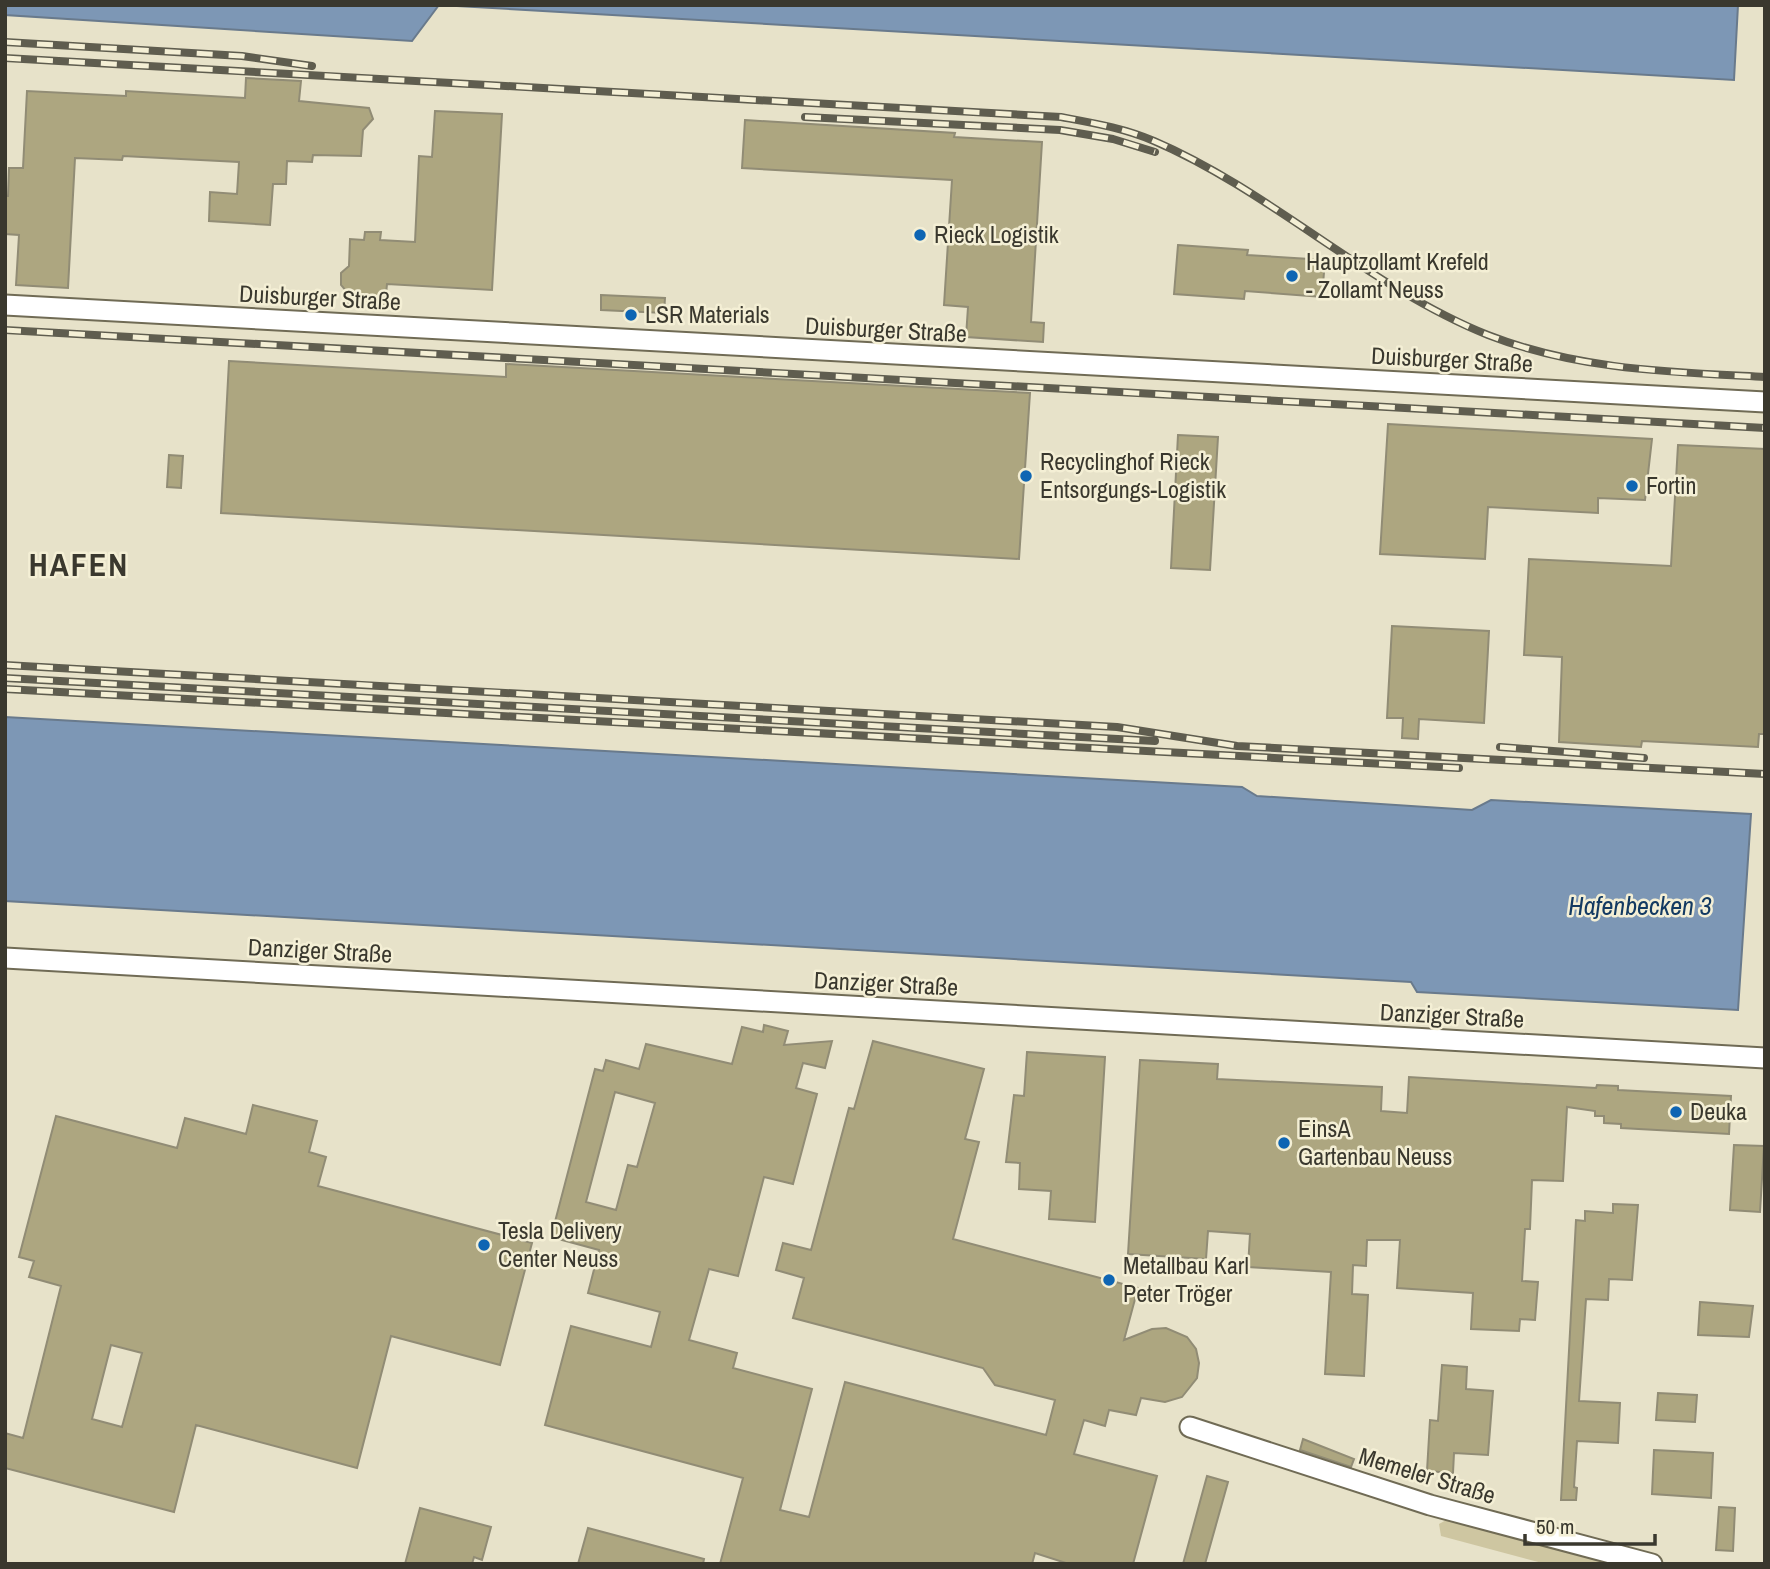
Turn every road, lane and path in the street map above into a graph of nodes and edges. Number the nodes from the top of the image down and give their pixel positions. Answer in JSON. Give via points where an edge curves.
{"nodes":[{"id":1,"x":5,"y":305,"type":"edge"},
{"id":2,"x":1765,"y":402,"type":"edge"},
{"id":3,"x":5,"y":958,"type":"edge"},
{"id":4,"x":1765,"y":1058,"type":"edge"},
{"id":5,"x":1190,"y":1427,"type":"dead end"},
{"id":6,"x":1652,"y":1564,"type":"edge"}],
"edges":[{"from":1,"to":2,"type":"street","name":"Duisburger Straße"},
{"from":3,"to":4,"type":"street","name":"Danziger Straße"},
{"from":5,"to":6,"type":"street","name":"Memeler Straße","via":[[1430,1505]]}]}
